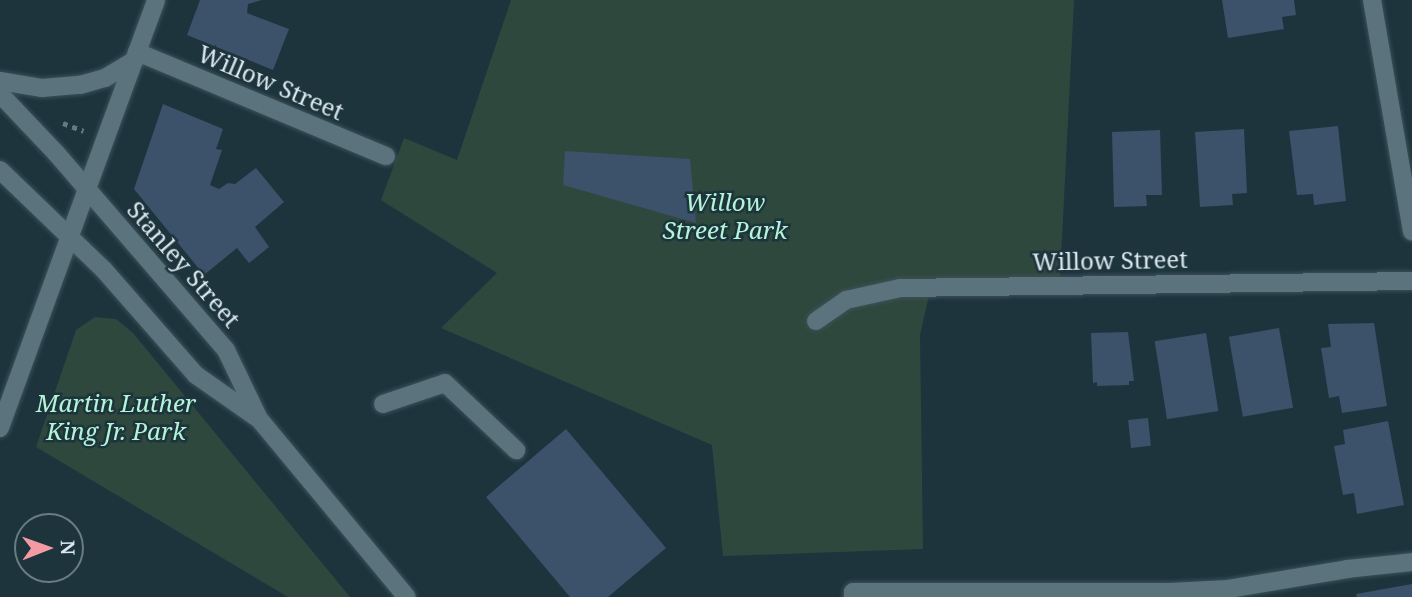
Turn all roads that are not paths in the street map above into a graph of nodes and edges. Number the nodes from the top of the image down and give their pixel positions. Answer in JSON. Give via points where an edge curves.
{"nodes":[{"id":1,"x":156,"y":0,"type":"edge"},
{"id":2,"x":1372,"y":0,"type":"edge"},
{"id":3,"x":136,"y":56,"type":"junction"},
{"id":4,"x":0,"y":81,"type":"edge"},
{"id":5,"x":0,"y":94,"type":"edge"},
{"id":6,"x":386,"y":156,"type":"dead end"},
{"id":7,"x":0,"y":170,"type":"edge"},
{"id":8,"x":87,"y":189,"type":"junction"},
{"id":9,"x":1412,"y":232,"type":"edge"},
{"id":10,"x":70,"y":235,"type":"junction"},
{"id":11,"x":1412,"y":281,"type":"edge"},
{"id":12,"x":816,"y":321,"type":"dead end"},
{"id":13,"x":383,"y":404,"type":"dead end"},
{"id":14,"x":259,"y":419,"type":"junction"},
{"id":15,"x":0,"y":428,"type":"edge"},
{"id":16,"x":516,"y":450,"type":"dead end"},
{"id":17,"x":1412,"y":562,"type":"edge"},
{"id":18,"x":1013,"y":594,"type":"edge"},
{"id":19,"x":407,"y":597,"type":"edge"},
{"id":20,"x":853,"y":597,"type":"edge"}],
"edges":[{"from":1,"to":3,"type":"main road"},
{"from":2,"to":9,"type":"main road"},
{"from":3,"to":4,"type":"main road","via":[[105,78],[80,85],[42,88]]},
{"from":3,"to":6,"type":"main road","name":"Willow Street"},
{"from":3,"to":8,"type":"main road"},
{"from":5,"to":8,"type":"main road","name":"Stanley Street"},
{"from":7,"to":10,"type":"main road","name":"Stanley Street"},
{"from":8,"to":10,"type":"main road"},
{"from":8,"to":14,"type":"main road","name":"Stanley Street","via":[[226,350]]},
{"from":10,"to":14,"type":"main road","name":"Stanley Street","via":[[196,375]]},
{"from":10,"to":15,"type":"main road"},
{"from":11,"to":12,"type":"main road","name":"Willow Street","via":[[900,288],[846,300]]},
{"from":13,"to":16,"type":"main road","via":[[445,383]]},
{"from":14,"to":19,"type":"main road","name":"Stanley Street"},
{"from":17,"to":18,"type":"main road","via":[[1228,589]]},
{"from":18,"to":20,"type":"main road","via":[[853,592]]}]}
